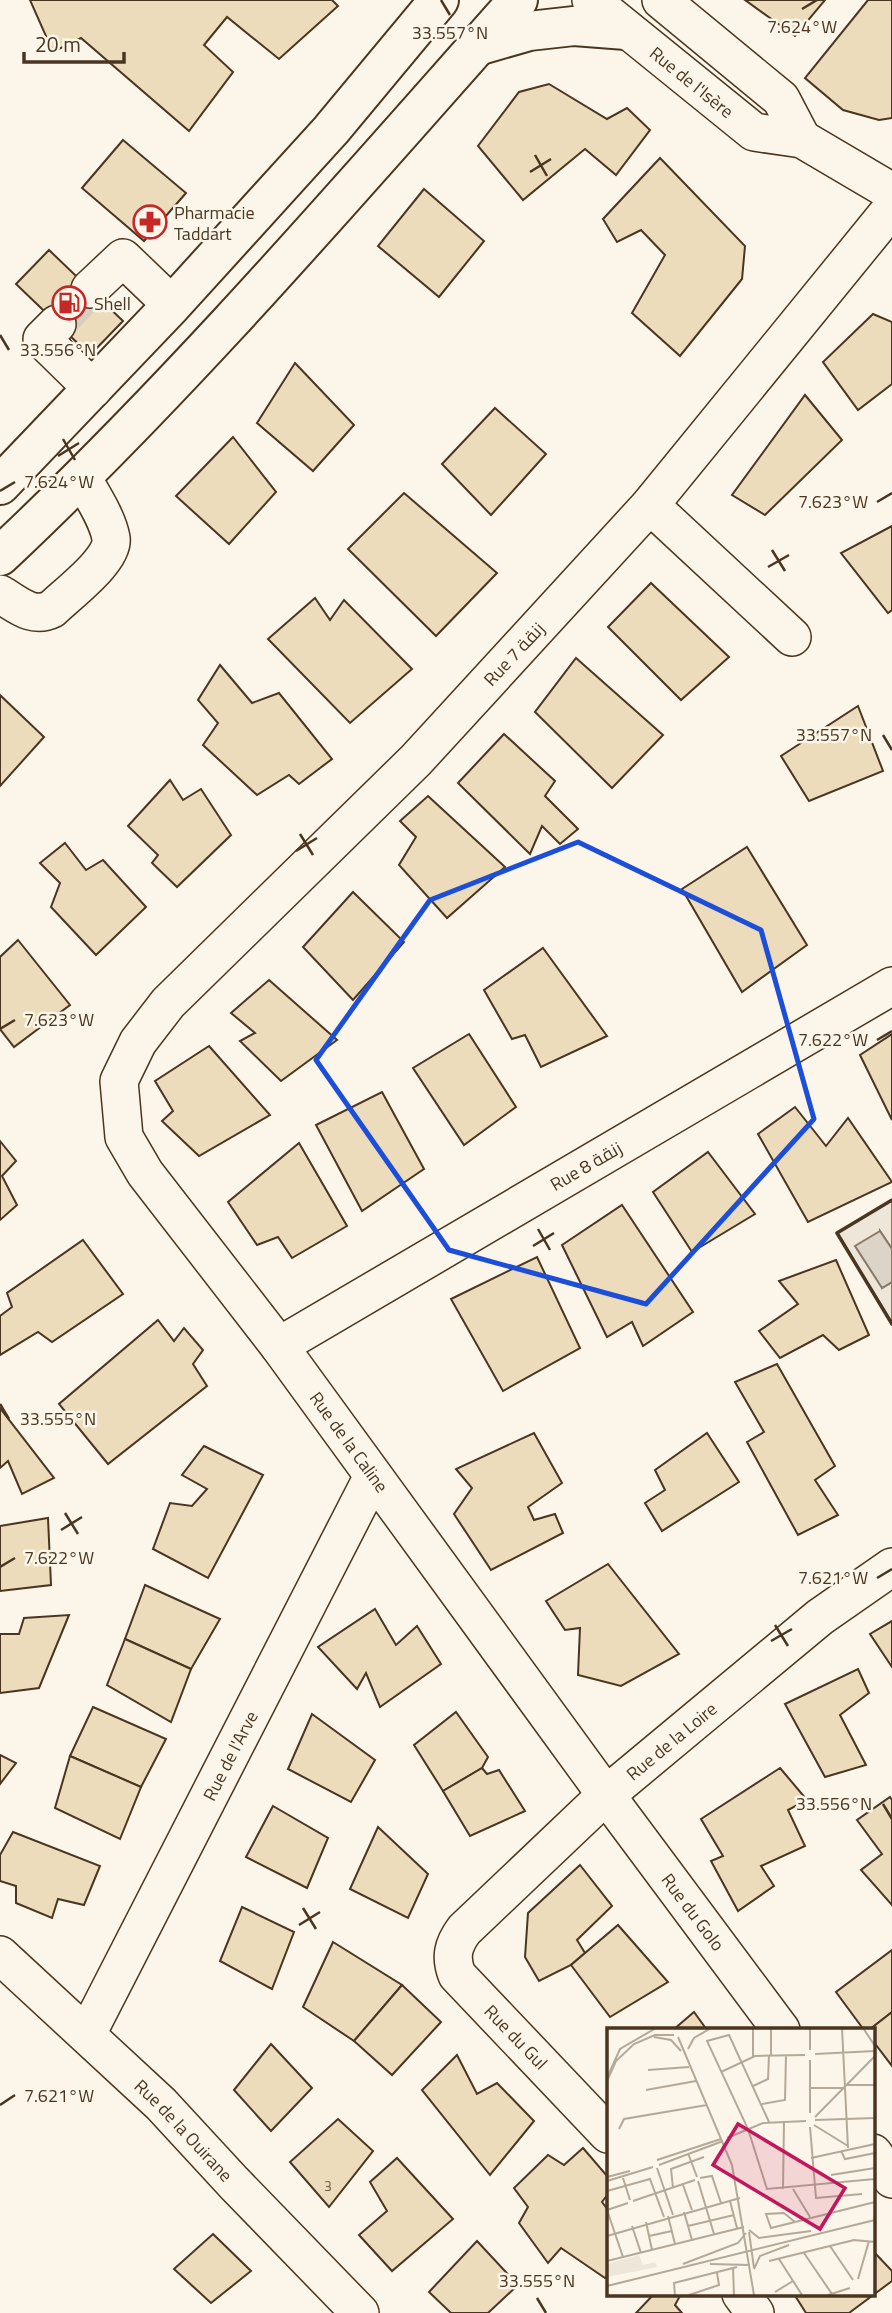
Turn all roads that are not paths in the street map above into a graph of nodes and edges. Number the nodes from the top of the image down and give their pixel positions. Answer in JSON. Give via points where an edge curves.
{"nodes":[{"id":1,"x":518,"y":0,"type":"edge"},
{"id":2,"x":591,"y":0,"type":"edge"},
{"id":3,"x":661,"y":0,"type":"edge"},
{"id":4,"x":435,"y":3,"type":"edge"},
{"id":5,"x":626,"y":30,"type":"junction"},
{"id":6,"x":477,"y":46,"type":"junction"},
{"id":7,"x":802,"y":139,"type":"junction"},
{"id":8,"x":892,"y":192,"type":"edge"},
{"id":9,"x":892,"y":208,"type":"edge"},
{"id":10,"x":90,"y":289,"type":"tunnel mouth"},
{"id":11,"x":172,"y":305,"type":"junction"},
{"id":12,"x":57,"y":324,"type":"tunnel mouth"},
{"id":13,"x":93,"y":389,"type":"junction"},
{"id":14,"x":82,"y":477,"type":"junction"},
{"id":15,"x":0,"y":485,"type":"edge"},
{"id":16,"x":650,"y":505,"type":"junction"},
{"id":17,"x":0,"y":556,"type":"edge"},
{"id":18,"x":0,"y":594,"type":"edge"},
{"id":19,"x":792,"y":637,"type":"dead end"},
{"id":20,"x":892,"y":986,"type":"edge"},
{"id":21,"x":119,"y":1081,"type":"joint"},
{"id":22,"x":279,"y":1346,"type":"junction"},
{"id":23,"x":373,"y":1476,"type":"junction"},
{"id":24,"x":892,"y":1567,"type":"edge"},
{"id":25,"x":606,"y":1795,"type":"junction"},
{"id":26,"x":464,"y":1930,"type":"joint"},
{"id":27,"x":0,"y":1955,"type":"edge"},
{"id":28,"x":779,"y":2028,"type":"edge"},
{"id":29,"x":87,"y":2034,"type":"junction"},
{"id":30,"x":607,"y":2133,"type":"edge"},
{"id":31,"x":874,"y":2154,"type":"edge"},
{"id":32,"x":892,"y":2179,"type":"edge"},
{"id":33,"x":742,"y":2296,"type":"edge"},
{"id":34,"x":360,"y":2313,"type":"edge"},
{"id":35,"x":755,"y":2313,"type":"edge"}],
"edges":[{"from":1,"to":6,"type":"main road"},
{"from":2,"to":5,"type":"street","name":"Rue de l'Isère"},
{"from":3,"to":7,"type":"street","via":[[781,99]]},
{"from":4,"to":11,"type":"main road","via":[[331,130]]},
{"from":5,"to":6,"type":"main road","via":[[574,26],[529,31]]},
{"from":5,"to":7,"type":"street","name":"Rue de l'Isère","via":[[754,132]]},
{"from":6,"to":14,"type":"main road","via":[[222,330]]},
{"from":7,"to":8,"type":"street","name":"Rue de l'Isère"},
{"from":9,"to":16,"type":"street","name":"Rue 7 زنقة"},
{"from":10,"to":11,"type":"street","via":[[123,258]]},
{"from":11,"to":13,"type":"main road"},
{"from":12,"to":13,"type":"street","via":[[42,339]]},
{"from":13,"to":15,"type":"main road"},
{"from":14,"to":17,"type":"main road"},
{"from":14,"to":18,"type":"street","via":[[111,539],[105,558],[42,614]]},
{"from":16,"to":19,"type":"street"},
{"from":16,"to":21,"type":"street","name":"Rue 7 زنقة","via":[[416,760],[167,1003],[138,1042]]},
{"from":20,"to":22,"type":"street","name":"Rue 8 زنقة"},
{"from":21,"to":22,"type":"street","name":"Rue de la Caline","via":[[124,1136],[145,1173]]},
{"from":22,"to":23,"type":"street","name":"Rue de la Caline"},
{"from":23,"to":25,"type":"street","name":"Rue de la Caline"},
{"from":23,"to":29,"type":"street","name":"Rue de l'Arve"},
{"from":24,"to":25,"type":"street","name":"Rue de la Loire","via":[[820,1617]]},
{"from":25,"to":26,"type":"street","name":"Rue de la Loire"},
{"from":25,"to":28,"type":"street","name":"Rue du Golo"},
{"from":26,"to":30,"type":"street","name":"Rue du Gul","via":[[452,1952],[457,1975]]},
{"from":27,"to":29,"type":"street","name":"Rue de la Ouirane"},
{"from":29,"to":34,"type":"street","name":"Rue de la Ouirane","via":[[161,2104]]},
{"from":31,"to":32,"type":"street"},
{"from":33,"to":35,"type":"street"}]}
